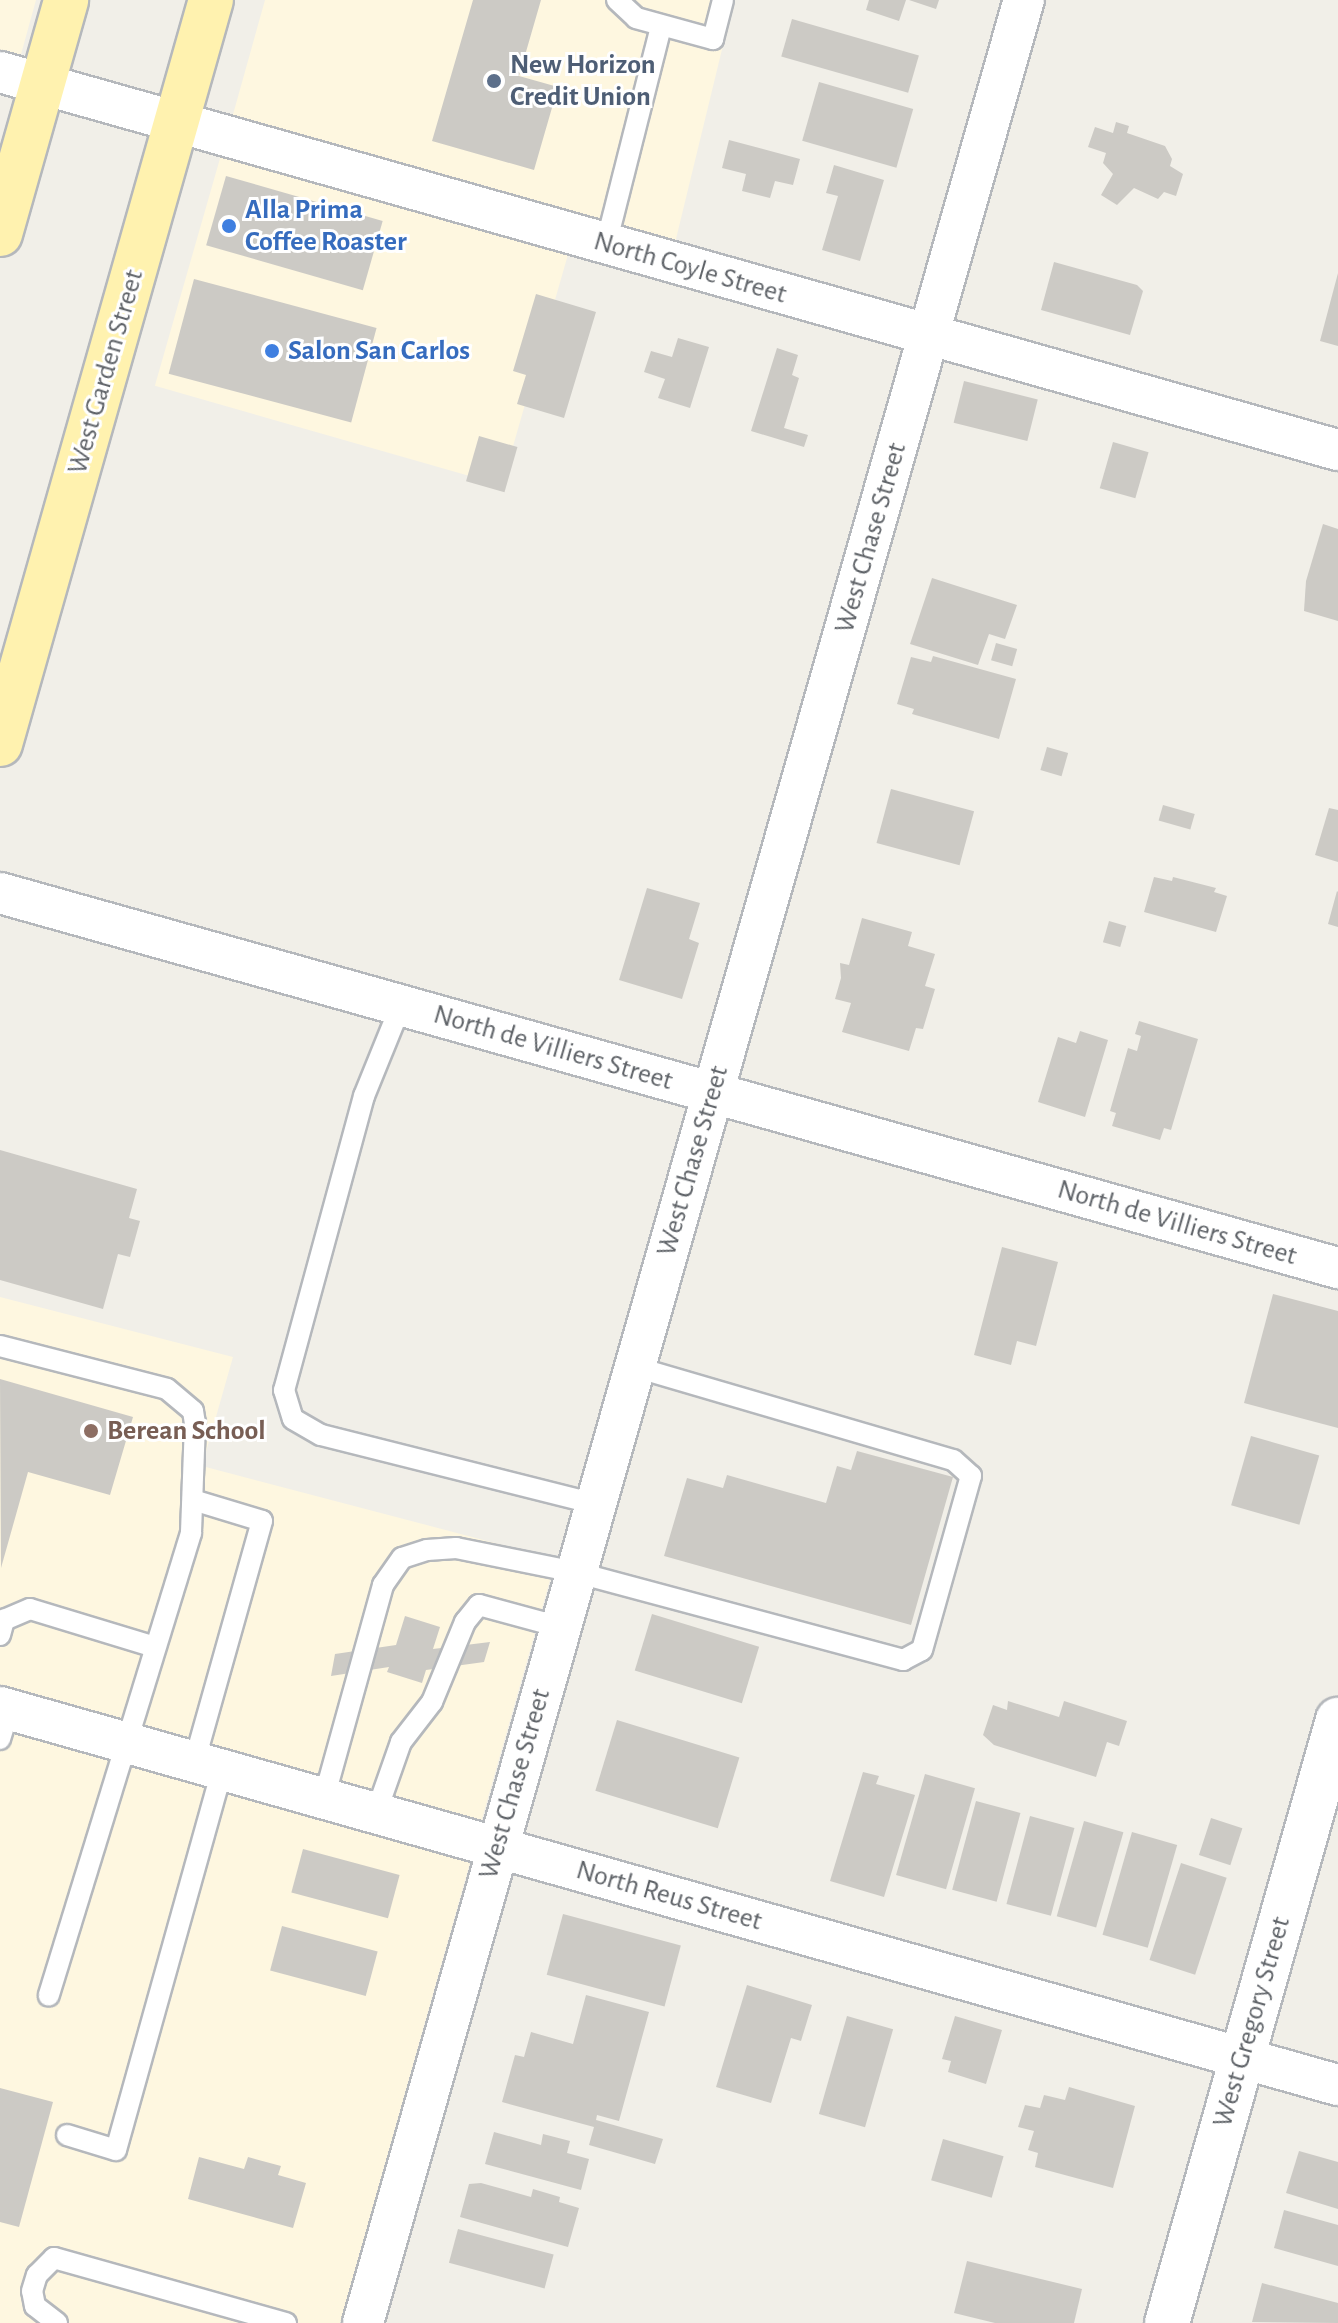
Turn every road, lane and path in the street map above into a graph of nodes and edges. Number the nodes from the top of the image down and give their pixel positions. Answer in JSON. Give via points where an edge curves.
{"nodes":[{"id":1,"x":66,"y":0,"type":"edge"},
{"id":2,"x":211,"y":0,"type":"edge"},
{"id":3,"x":617,"y":0,"type":"edge"},
{"id":4,"x":723,"y":0,"type":"edge"},
{"id":5,"x":1024,"y":0,"type":"edge"},
{"id":6,"x":661,"y":26,"type":"junction"},
{"id":7,"x":0,"y":72,"type":"edge"},
{"id":8,"x":42,"y":84,"type":"junction"},
{"id":9,"x":177,"y":122,"type":"junction"},
{"id":10,"x":0,"y":234,"type":"edge"},
{"id":11,"x":606,"y":244,"type":"junction"},
{"id":12,"x":928,"y":335,"type":"junction"},
{"id":13,"x":1338,"y":450,"type":"edge"},
{"id":14,"x":0,"y":744,"type":"edge"},
{"id":15,"x":0,"y":893,"type":"edge"},
{"id":16,"x":401,"y":1005,"type":"junction"},
{"id":17,"x":713,"y":1092,"type":"junction"},
{"id":18,"x":1338,"y":1268,"type":"edge"},
{"id":19,"x":0,"y":1346,"type":"edge"},
{"id":20,"x":634,"y":1367,"type":"junction"},
{"id":21,"x":193,"y":1500,"type":"junction"},
{"id":22,"x":595,"y":1504,"type":"junction"},
{"id":23,"x":575,"y":1572,"type":"junction"},
{"id":24,"x":560,"y":1627,"type":"junction"},
{"id":25,"x":0,"y":1635,"type":"edge"},
{"id":26,"x":155,"y":1647,"type":"junction"},
{"id":27,"x":3,"y":1718,"type":"edge"},
{"id":28,"x":1338,"y":1720,"type":"edge"},
{"id":29,"x":125,"y":1742,"type":"junction"},
{"id":30,"x":209,"y":1764,"type":"junction"},
{"id":31,"x":324,"y":1798,"type":"junction"},
{"id":32,"x":376,"y":1813,"type":"junction"},
{"id":33,"x":497,"y":1847,"type":"junction"},
{"id":34,"x":49,"y":1996,"type":"dead end"},
{"id":35,"x":1242,"y":2058,"type":"junction"},
{"id":36,"x":1338,"y":2085,"type":"edge"},
{"id":37,"x":67,"y":2135,"type":"dead end"},
{"id":38,"x":57,"y":2323,"type":"edge"},
{"id":39,"x":286,"y":2323,"type":"edge"},
{"id":40,"x":363,"y":2323,"type":"edge"},
{"id":41,"x":1167,"y":2323,"type":"edge"}],
"edges":[{"from":1,"to":8,"type":"main road"},
{"from":2,"to":9,"type":"main road","name":"West Garden Street"},
{"from":3,"to":6,"type":"lane","via":[[636,18]]},
{"from":4,"to":6,"type":"lane","via":[[713,39]]},
{"from":5,"to":12,"type":"street","name":"West Chase Street"},
{"from":6,"to":11,"type":"lane"},
{"from":7,"to":8,"type":"street","name":"North Coyle Street"},
{"from":8,"to":9,"type":"street","name":"North Coyle Street"},
{"from":8,"to":10,"type":"main road"},
{"from":9,"to":11,"type":"street","name":"North Coyle Street"},
{"from":9,"to":14,"type":"main road","name":"West Garden Street"},
{"from":11,"to":12,"type":"street","name":"North Coyle Street"},
{"from":12,"to":13,"type":"street","name":"North Coyle Street"},
{"from":12,"to":17,"type":"street","name":"West Chase Street"},
{"from":15,"to":16,"type":"street","name":"North de Villiers Street"},
{"from":16,"to":17,"type":"street","name":"North de Villiers Street"},
{"from":16,"to":22,"type":"lane","via":[[364,1096],[284,1390],[293,1419],[321,1435]]},
{"from":17,"to":18,"type":"street","name":"North de Villiers Street"},
{"from":17,"to":20,"type":"street","name":"West Chase Street"},
{"from":19,"to":21,"type":"lane","via":[[167,1389],[193,1411]]},
{"from":20,"to":22,"type":"street","name":"West Chase Street"},
{"from":20,"to":23,"type":"lane","via":[[953,1460],[971,1476],[922,1650],[903,1660]]},
{"from":21,"to":26,"type":"lane","via":[[191,1533]]},
{"from":21,"to":30,"type":"lane","via":[[262,1521]]},
{"from":22,"to":23,"type":"street","name":"West Chase Street"},
{"from":23,"to":24,"type":"street","name":"West Chase Street"},
{"from":23,"to":31,"type":"lane","via":[[456,1548],[402,1558],[383,1585]]},
{"from":24,"to":32,"type":"lane","via":[[479,1605],[465,1622],[432,1702],[401,1742]]},
{"from":24,"to":33,"type":"street","name":"West Chase Street"},
{"from":25,"to":26,"type":"lane","via":[[4,1620],[30,1609]]},
{"from":26,"to":29,"type":"lane"},
{"from":27,"to":29,"type":"street","name":"North Reus Street"},
{"from":28,"to":35,"type":"street","name":"West Gregory Street"},
{"from":29,"to":30,"type":"street","name":"North Reus Street"},
{"from":29,"to":34,"type":"lane"},
{"from":30,"to":31,"type":"street","name":"North Reus Street"},
{"from":30,"to":37,"type":"lane","via":[[116,2150]]},
{"from":31,"to":32,"type":"street","name":"North Reus Street"},
{"from":32,"to":33,"type":"street","name":"North Reus Street"},
{"from":33,"to":35,"type":"street","name":"North Reus Street"},
{"from":33,"to":40,"type":"street","name":"West Chase Street"},
{"from":35,"to":36,"type":"street","name":"North Reus Street"},
{"from":35,"to":41,"type":"street","name":"West Gregory Street"},
{"from":38,"to":39,"type":"lane","via":[[35,2306],[32,2291],[37,2275],[54,2258]]}]}
